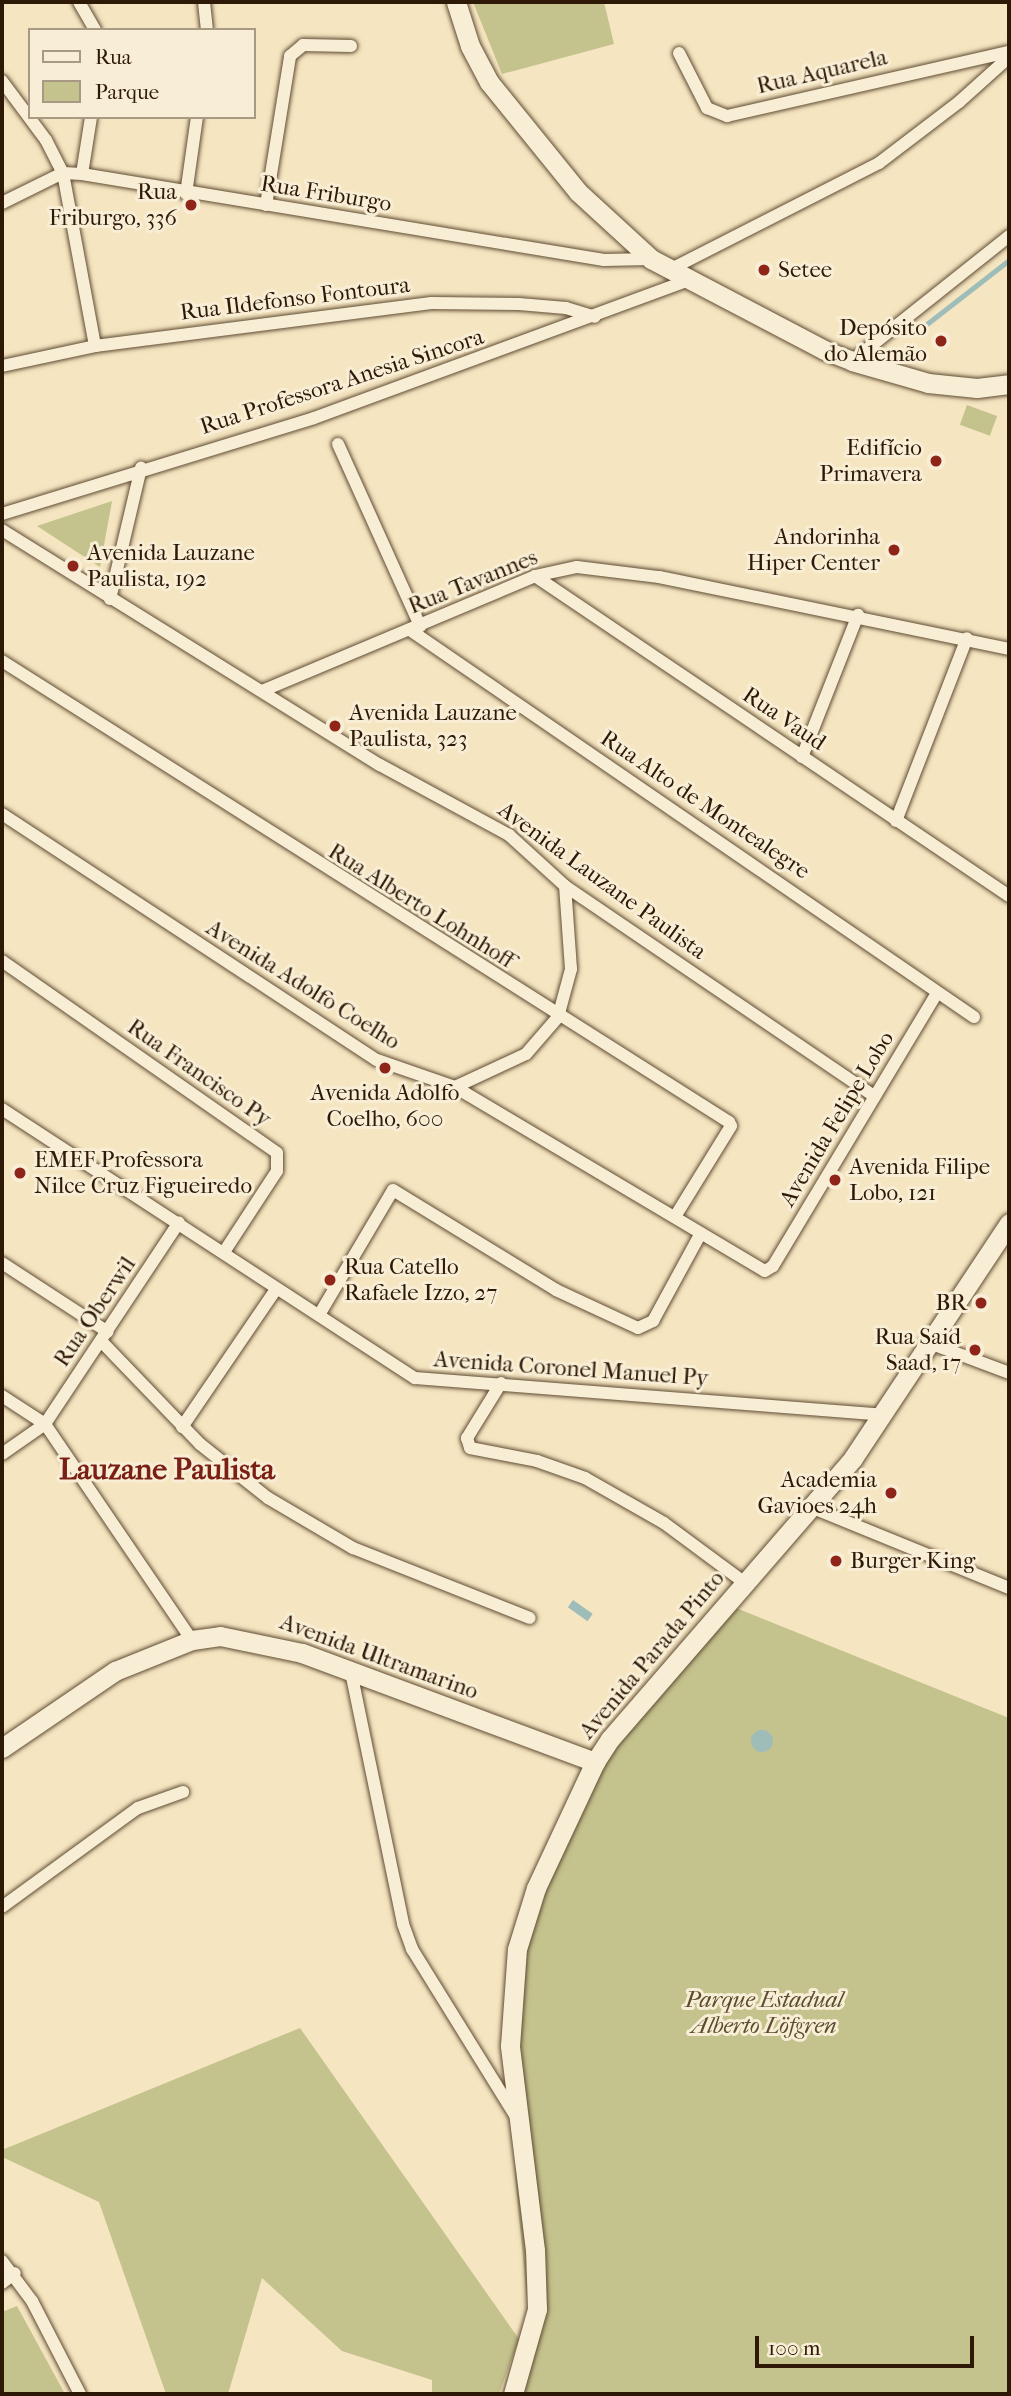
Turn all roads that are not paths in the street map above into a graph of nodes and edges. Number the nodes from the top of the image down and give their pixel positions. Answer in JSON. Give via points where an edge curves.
{"nodes":[{"id":1,"x":79,"y":2,"type":"edge"},
{"id":2,"x":204,"y":2,"type":"edge"},
{"id":3,"x":456,"y":2,"type":"edge"},
{"id":4,"x":94,"y":28,"type":"edge"},
{"id":5,"x":207,"y":28,"type":"edge"},
{"id":6,"x":351,"y":46,"type":"dead end"},
{"id":7,"x":680,"y":53,"type":"dead end"},
{"id":8,"x":1009,"y":55,"type":"edge"},
{"id":9,"x":2,"y":81,"type":"edge"},
{"id":10,"x":28,"y":116,"type":"edge"},
{"id":11,"x":30,"y":119,"type":"edge"},
{"id":12,"x":91,"y":119,"type":"edge"},
{"id":13,"x":197,"y":119,"type":"edge"},
{"id":14,"x":63,"y":173,"type":"junction"},
{"id":15,"x":82,"y":174,"type":"junction"},
{"id":16,"x":186,"y":194,"type":"junction"},
{"id":17,"x":2,"y":203,"type":"edge"},
{"id":18,"x":266,"y":205,"type":"junction"},
{"id":19,"x":1009,"y":236,"type":"edge"},
{"id":20,"x":651,"y":259,"type":"junction"},
{"id":21,"x":671,"y":269,"type":"junction"},
{"id":22,"x":691,"y":279,"type":"junction"},
{"id":23,"x":595,"y":317,"type":"junction"},
{"id":24,"x":95,"y":346,"type":"junction"},
{"id":25,"x":852,"y":361,"type":"junction"},
{"id":26,"x":2,"y":366,"type":"edge"},
{"id":27,"x":1009,"y":384,"type":"edge"},
{"id":28,"x":338,"y":444,"type":"dead end"},
{"id":29,"x":141,"y":468,"type":"junction"},
{"id":30,"x":2,"y":514,"type":"edge"},
{"id":31,"x":2,"y":530,"type":"edge"},
{"id":32,"x":535,"y":576,"type":"junction"},
{"id":33,"x":110,"y":599,"type":"junction"},
{"id":34,"x":858,"y":615,"type":"junction"},
{"id":35,"x":415,"y":628,"type":"junction"},
{"id":36,"x":967,"y":638,"type":"junction"},
{"id":37,"x":1009,"y":649,"type":"edge"},
{"id":38,"x":2,"y":661,"type":"edge"},
{"id":39,"x":261,"y":691,"type":"junction"},
{"id":40,"x":802,"y":757,"type":"junction"},
{"id":41,"x":2,"y":814,"type":"edge"},
{"id":42,"x":896,"y":821,"type":"junction"},
{"id":43,"x":565,"y":886,"type":"junction"},
{"id":44,"x":1009,"y":896,"type":"edge"},
{"id":45,"x":2,"y":961,"type":"edge"},
{"id":46,"x":937,"y":993,"type":"junction"},
{"id":47,"x":558,"y":1017,"type":"junction"},
{"id":48,"x":974,"y":1017,"type":"dead end"},
{"id":49,"x":455,"y":1087,"type":"junction"},
{"id":50,"x":874,"y":1096,"type":"junction"},
{"id":51,"x":2,"y":1109,"type":"edge"},
{"id":52,"x":676,"y":1215,"type":"junction"},
{"id":53,"x":179,"y":1222,"type":"junction"},
{"id":54,"x":1009,"y":1223,"type":"edge"},
{"id":55,"x":701,"y":1233,"type":"junction"},
{"id":56,"x":224,"y":1252,"type":"junction"},
{"id":57,"x":2,"y":1263,"type":"edge"},
{"id":58,"x":773,"y":1266,"type":"joint"},
{"id":59,"x":276,"y":1289,"type":"junction"},
{"id":60,"x":319,"y":1315,"type":"junction"},
{"id":61,"x":104,"y":1337,"type":"junction"},
{"id":62,"x":932,"y":1345,"type":"junction"},
{"id":63,"x":1009,"y":1373,"type":"edge"},
{"id":64,"x":501,"y":1383,"type":"junction"},
{"id":65,"x":2,"y":1396,"type":"edge"},
{"id":66,"x":880,"y":1415,"type":"junction"},
{"id":67,"x":45,"y":1424,"type":"junction"},
{"id":68,"x":182,"y":1427,"type":"junction"},
{"id":69,"x":2,"y":1454,"type":"edge"},
{"id":70,"x":813,"y":1508,"type":"junction"},
{"id":71,"x":746,"y":1583,"type":"junction"},
{"id":72,"x":1009,"y":1588,"type":"edge"},
{"id":73,"x":530,"y":1618,"type":"dead end"},
{"id":74,"x":192,"y":1640,"type":"junction"},
{"id":75,"x":351,"y":1672,"type":"junction"},
{"id":76,"x":2,"y":1748,"type":"edge"},
{"id":77,"x":595,"y":1762,"type":"junction"},
{"id":78,"x":183,"y":1792,"type":"dead end"},
{"id":79,"x":2,"y":1907,"type":"edge"},
{"id":80,"x":516,"y":2115,"type":"junction"},
{"id":81,"x":2,"y":2261,"type":"edge"},
{"id":82,"x":15,"y":2273,"type":"junction"},
{"id":83,"x":2,"y":2283,"type":"edge"},
{"id":84,"x":80,"y":2394,"type":"edge"},
{"id":85,"x":513,"y":2394,"type":"edge"}],
"edges":[{"from":1,"to":4,"type":"street"},
{"from":2,"to":5,"type":"street"},
{"from":3,"to":20,"type":"main road","via":[[470,46],[489,82],[578,192]]},
{"from":6,"to":18,"type":"street","via":[[303,45],[290,56]]},
{"from":7,"to":8,"type":"street","name":"Rua Aquarela","via":[[707,108],[727,116]]},
{"from":8,"to":21,"type":"street","via":[[960,102],[879,163]]},
{"from":9,"to":10,"type":"street"},
{"from":11,"to":14,"type":"street"},
{"from":12,"to":15,"type":"street"},
{"from":13,"to":16,"type":"street"},
{"from":14,"to":15,"type":"street","name":"Rua Friburgo"},
{"from":14,"to":17,"type":"street","name":"Rua Friburgo"},
{"from":14,"to":24,"type":"street"},
{"from":15,"to":16,"type":"street","name":"Rua Friburgo"},
{"from":16,"to":18,"type":"street","name":"Rua Friburgo"},
{"from":18,"to":20,"type":"street","name":"Rua Friburgo","via":[[604,260]]},
{"from":19,"to":25,"type":"street"},
{"from":20,"to":21,"type":"main road"},
{"from":21,"to":22,"type":"main road"},
{"from":22,"to":23,"type":"street","name":"Rua Professora Anesia Sincora"},
{"from":22,"to":25,"type":"main road","via":[[824,351]]},
{"from":23,"to":24,"type":"street","name":"Rua Ildefonso Fontoura","via":[[566,308],[460,301]]},
{"from":23,"to":29,"type":"street","name":"Rua Professora Anesia Sincora","via":[[314,418]]},
{"from":24,"to":26,"type":"street","name":"Rua Ildefonso Fontoura"},
{"from":25,"to":27,"type":"main road","via":[[928,383],[977,388]]},
{"from":28,"to":35,"type":"street"},
{"from":29,"to":30,"type":"street","name":"Rua Professora Anesia Sincora"},
{"from":29,"to":33,"type":"street"},
{"from":31,"to":33,"type":"street"},
{"from":32,"to":34,"type":"street","name":"Rua Tavannes","via":[[601,567]]},
{"from":32,"to":35,"type":"street","name":"Rua Tavannes"},
{"from":32,"to":40,"type":"street","name":"Rua Vaud"},
{"from":33,"to":39,"type":"street"},
{"from":34,"to":36,"type":"street","name":"Rua Tavannes"},
{"from":34,"to":40,"type":"street"},
{"from":35,"to":39,"type":"street","name":"Rua Tavannes"},
{"from":35,"to":46,"type":"street","name":"Rua Alto de Montealegre"},
{"from":36,"to":37,"type":"street","name":"Rua Tavannes"},
{"from":36,"to":42,"type":"street"},
{"from":38,"to":47,"type":"street","name":"Rua Alberto Lohnhoff"},
{"from":39,"to":43,"type":"street","name":"Avenida Lauzane Paulista","via":[[380,765],[509,835]]},
{"from":40,"to":42,"type":"street","name":"Rua Vaud"},
{"from":41,"to":49,"type":"street","name":"Avenida Adolfo Coelho","via":[[377,1060]]},
{"from":42,"to":44,"type":"street","name":"Rua Vaud"},
{"from":43,"to":47,"type":"street","via":[[571,969]]},
{"from":43,"to":50,"type":"street","name":"Avenida Lauzane Paulista"},
{"from":45,"to":56,"type":"street","name":"Rua Francisco Py","via":[[277,1153],[276,1171]]},
{"from":46,"to":48,"type":"street","name":"Rua Alto de Montealegre"},
{"from":46,"to":50,"type":"street","name":"Avenida Felipe Lobo"},
{"from":47,"to":49,"type":"street","via":[[526,1054]]},
{"from":47,"to":52,"type":"street","name":"Rua Alberto Lohnhoff","via":[[729,1122]]},
{"from":49,"to":52,"type":"street","name":"Avenida Adolfo Coelho"},
{"from":50,"to":58,"type":"street","name":"Avenida Felipe Lobo"},
{"from":51,"to":53,"type":"street","name":"Avenida Coronel Manuel Py"},
{"from":52,"to":55,"type":"street","name":"Avenida Adolfo Coelho"},
{"from":53,"to":56,"type":"street","name":"Avenida Coronel Manuel Py"},
{"from":53,"to":61,"type":"street","name":"Rua Oberwil"},
{"from":54,"to":62,"type":"main road","name":"Avenida Parada Pinto"},
{"from":55,"to":58,"type":"street","name":"Avenida Adolfo Coelho","via":[[761,1269]]},
{"from":55,"to":60,"type":"street","via":[[653,1321],[638,1328],[556,1290],[393,1190]]},
{"from":56,"to":59,"type":"street","name":"Avenida Coronel Manuel Py"},
{"from":57,"to":61,"type":"street"},
{"from":59,"to":60,"type":"street","name":"Avenida Coronel Manuel Py"},
{"from":59,"to":68,"type":"street"},
{"from":60,"to":64,"type":"street","name":"Avenida Coronel Manuel Py","via":[[415,1378]]},
{"from":61,"to":67,"type":"street","name":"Rua Oberwil"},
{"from":61,"to":68,"type":"street"},
{"from":62,"to":63,"type":"street"},
{"from":62,"to":66,"type":"main road","name":"Avenida Parada Pinto"},
{"from":64,"to":66,"type":"street","name":"Avenida Coronel Manuel Py"},
{"from":64,"to":71,"type":"street","via":[[467,1438],[470,1448],[537,1461],[585,1478],[664,1523]]},
{"from":65,"to":67,"type":"street"},
{"from":66,"to":70,"type":"main road","name":"Avenida Parada Pinto"},
{"from":67,"to":69,"type":"street"},
{"from":67,"to":74,"type":"street"},
{"from":68,"to":73,"type":"street","via":[[268,1498],[341,1541]]},
{"from":70,"to":71,"type":"main road","name":"Avenida Parada Pinto"},
{"from":70,"to":72,"type":"street"},
{"from":71,"to":77,"type":"main road","name":"Avenida Parada Pinto","via":[[628,1715]]},
{"from":74,"to":75,"type":"main road","name":"Avenida Ultramarino","via":[[220,1636],[254,1640]]},
{"from":74,"to":76,"type":"main road","name":"Avenida Ultramarino","via":[[115,1671]]},
{"from":75,"to":77,"type":"main road","name":"Avenida Ultramarino"},
{"from":75,"to":80,"type":"street","via":[[412,1949]]},
{"from":77,"to":80,"type":"main road","name":"Avenida Parada Pinto","via":[[536,1888],[517,1949],[510,2046]]},
{"from":78,"to":79,"type":"street","via":[[138,1808]]},
{"from":80,"to":85,"type":"main road","name":"Avenida Parada Pinto","via":[[534,2236],[537,2309]]},
{"from":81,"to":82,"type":"street"},
{"from":82,"to":83,"type":"street"},
{"from":82,"to":84,"type":"street"}]}
